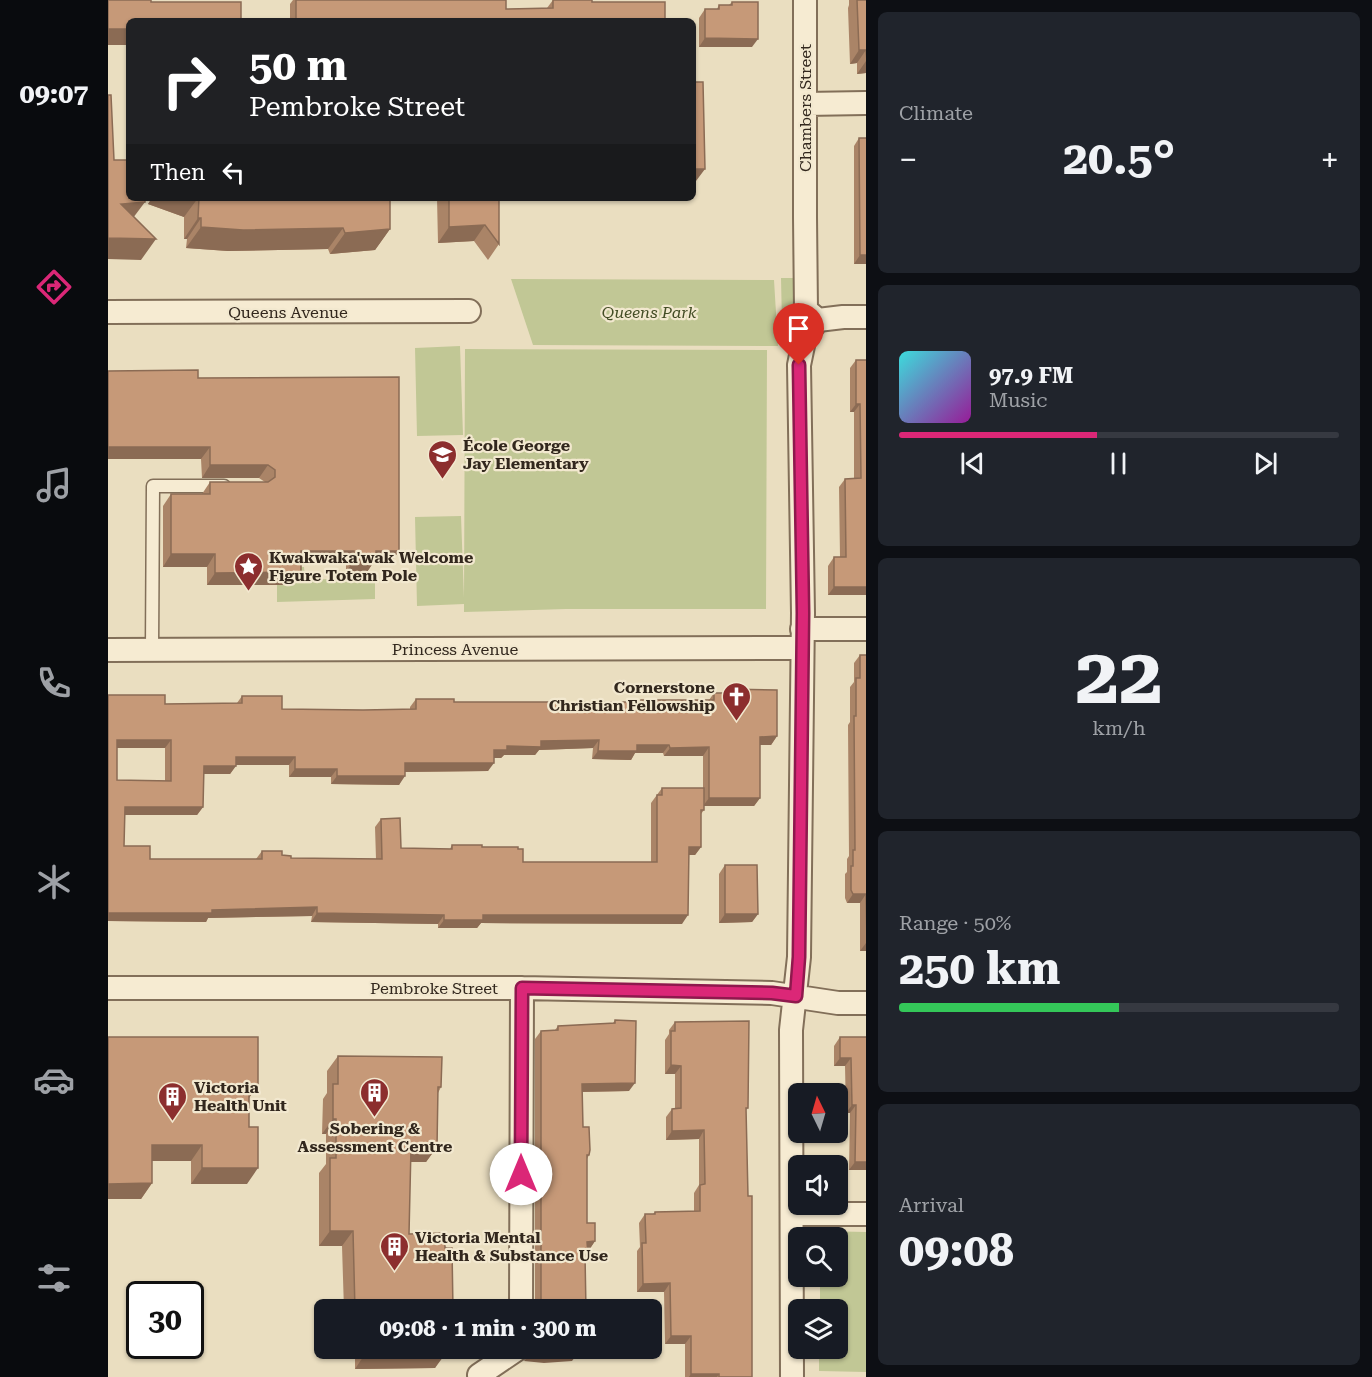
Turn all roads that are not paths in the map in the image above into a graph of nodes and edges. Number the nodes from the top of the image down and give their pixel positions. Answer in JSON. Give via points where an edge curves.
{"nodes":[{"id":1,"x":805,"y":0,"type":"edge"},
{"id":2,"x":866,"y":103,"type":"edge"},
{"id":3,"x":805,"y":104,"type":"junction"},
{"id":4,"x":469,"y":311,"type":"dead end"},
{"id":5,"x":108,"y":312,"type":"edge"},
{"id":6,"x":866,"y":317,"type":"edge"},
{"id":7,"x":818,"y":320,"type":"junction"},
{"id":8,"x":235,"y":486,"type":"edge"},
{"id":9,"x":866,"y":629,"type":"edge"},
{"id":10,"x":802,"y":639,"type":"junction"},
{"id":11,"x":108,"y":650,"type":"edge"},
{"id":12,"x":152,"y":650,"type":"junction"},
{"id":13,"x":108,"y":988,"type":"edge"},
{"id":14,"x":522,"y":988,"type":"junction"},
{"id":15,"x":796,"y":996,"type":"junction"},
{"id":16,"x":866,"y":1003,"type":"edge"},
{"id":17,"x":792,"y":1155,"type":"edge"},
{"id":18,"x":848,"y":1214,"type":"edge"},
{"id":19,"x":866,"y":1214,"type":"edge"},
{"id":20,"x":792,"y":1215,"type":"edge"},
{"id":21,"x":521,"y":1299,"type":"edge"},
{"id":22,"x":503,"y":1359,"type":"edge"},
{"id":23,"x":479,"y":1375,"type":"dead end"},
{"id":24,"x":792,"y":1377,"type":"edge"}],
"edges":[{"from":1,"to":3,"type":"street","name":"Chambers Street"},
{"from":2,"to":3,"type":"street"},
{"from":3,"to":7,"type":"street","name":"Chambers Street","via":[[806,310]]},
{"from":4,"to":5,"type":"street","name":"Queens Avenue"},
{"from":6,"to":7,"type":"street"},
{"from":7,"to":10,"type":"street","via":[[805,336],[799,365]]},
{"from":8,"to":12,"type":"lane","via":[[153,486]]},
{"from":9,"to":10,"type":"street","name":"Princess Avenue"},
{"from":10,"to":12,"type":"street","name":"Princess Avenue"},
{"from":10,"to":15,"type":"street"},
{"from":11,"to":12,"type":"street","name":"Princess Avenue"},
{"from":13,"to":14,"type":"street","name":"Pembroke Street"},
{"from":14,"to":15,"type":"street","name":"Pembroke Street"},
{"from":14,"to":21,"type":"street"},
{"from":15,"to":16,"type":"street","name":"Pembroke Street"},
{"from":15,"to":17,"type":"street","via":[[792,1030]]},
{"from":18,"to":19,"type":"street"},
{"from":20,"to":24,"type":"street"},
{"from":22,"to":23,"type":"street"}]}
